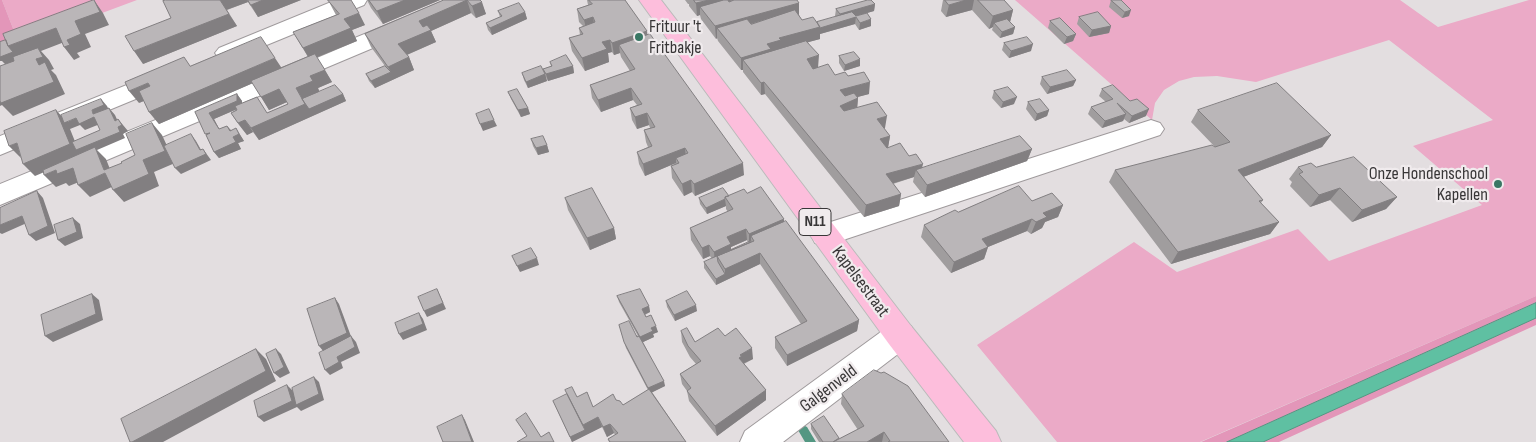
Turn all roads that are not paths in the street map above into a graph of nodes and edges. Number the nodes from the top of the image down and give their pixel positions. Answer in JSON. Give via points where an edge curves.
{"nodes":[{"id":1,"x":356,"y":0,"type":"edge"},
{"id":2,"x":467,"y":0,"type":"edge"},
{"id":3,"x":650,"y":0,"type":"edge"},
{"id":4,"x":210,"y":60,"type":"edge"},
{"id":5,"x":182,"y":71,"type":"edge"},
{"id":6,"x":1151,"y":129,"type":"dead end"},
{"id":7,"x":0,"y":146,"type":"edge"},
{"id":8,"x":0,"y":195,"type":"edge"},
{"id":9,"x":825,"y":235,"type":"junction"},
{"id":10,"x":900,"y":335,"type":"junction"},
{"id":11,"x":757,"y":442,"type":"edge"},
{"id":12,"x":984,"y":442,"type":"edge"}],
"edges":[{"from":1,"to":4,"type":"street"},
{"from":2,"to":8,"type":"street"},
{"from":3,"to":9,"type":"main road","name":"Kapelsestraat","number":"N11"},
{"from":5,"to":7,"type":"street"},
{"from":6,"to":9,"type":"street"},
{"from":9,"to":10,"type":"main road","name":"Kapelsestraat","number":"N11"},
{"from":10,"to":11,"type":"street","name":"Galgenveld"},
{"from":10,"to":12,"type":"main road","name":"Kapelsestraat","number":"N11"}]}
